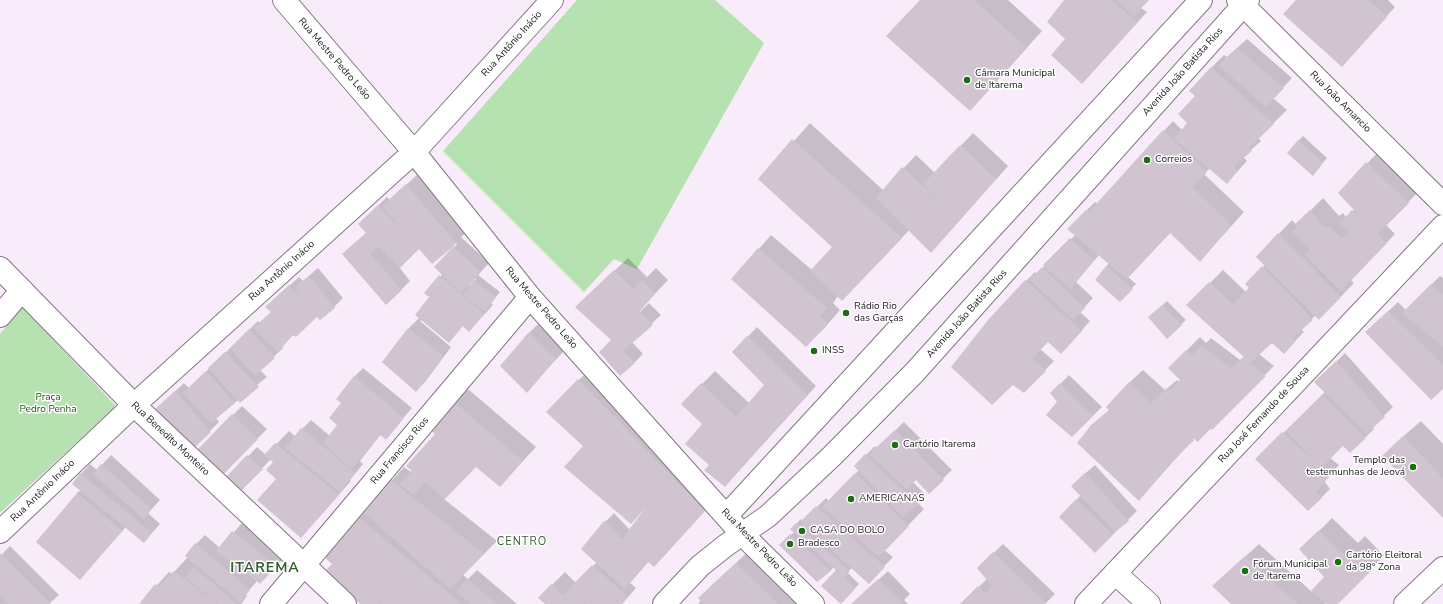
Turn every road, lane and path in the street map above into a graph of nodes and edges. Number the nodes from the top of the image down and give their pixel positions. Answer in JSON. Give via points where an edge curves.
{"nodes":[{"id":1,"x":284,"y":0,"type":"edge"},
{"id":2,"x":552,"y":0,"type":"edge"},
{"id":3,"x":1201,"y":0,"type":"edge"},
{"id":4,"x":1243,"y":2,"type":"edge"},
{"id":5,"x":414,"y":152,"type":"junction"},
{"id":6,"x":1443,"y":204,"type":"edge"},
{"id":7,"x":1443,"y":226,"type":"edge"},
{"id":8,"x":0,"y":268,"type":"edge"},
{"id":9,"x":22,"y":290,"type":"junction"},
{"id":10,"x":530,"y":298,"type":"junction"},
{"id":11,"x":0,"y":316,"type":"edge"},
{"id":12,"x":134,"y":405,"type":"junction"},
{"id":13,"x":727,"y":515,"type":"junction"},
{"id":14,"x":0,"y":532,"type":"edge"},
{"id":15,"x":742,"y":534,"type":"junction"},
{"id":16,"x":304,"y":564,"type":"junction"},
{"id":17,"x":1443,"y":568,"type":"edge"},
{"id":18,"x":1115,"y":573,"type":"junction"},
{"id":19,"x":271,"y":604,"type":"edge"},
{"id":20,"x":345,"y":604,"type":"edge"},
{"id":21,"x":664,"y":604,"type":"edge"},
{"id":22,"x":813,"y":604,"type":"edge"},
{"id":23,"x":1086,"y":604,"type":"edge"},
{"id":24,"x":1149,"y":604,"type":"edge"},
{"id":25,"x":1405,"y":604,"type":"edge"}],
"edges":[{"from":1,"to":5,"type":"street","name":"Rua Mestre Pedro Leão"},
{"from":2,"to":5,"type":"street","name":"Rua Antônio Inácio"},
{"from":3,"to":13,"type":"street"},
{"from":4,"to":6,"type":"street","name":"Rua João Amancio"},
{"from":4,"to":15,"type":"street","name":"Avenida João Batista Rios","via":[[915,372],[832,456],[773,511]]},
{"from":5,"to":10,"type":"street","name":"Rua Mestre Pedro Leão"},
{"from":5,"to":12,"type":"street","name":"Rua Antônio Inácio"},
{"from":7,"to":18,"type":"street","name":"Rua José Fernando de Sousa"},
{"from":8,"to":9,"type":"street","name":"Rua Benedito Monteiro"},
{"from":9,"to":11,"type":"street"},
{"from":9,"to":12,"type":"street","name":"Rua Benedito Monteiro"},
{"from":10,"to":13,"type":"street","name":"Rua Mestre Pedro Leão"},
{"from":10,"to":16,"type":"street","name":"Rua Francisco Rios"},
{"from":12,"to":14,"type":"street","name":"Rua Antônio Inácio"},
{"from":12,"to":16,"type":"street","name":"Rua Benedito Monteiro"},
{"from":13,"to":15,"type":"street","name":"Rua Mestre Pedro Leão"},
{"from":15,"to":21,"type":"street","name":"Avenida João Batista Rios","via":[[700,566]]},
{"from":15,"to":22,"type":"street","name":"Rua Mestre Pedro Leão"},
{"from":16,"to":19,"type":"street","name":"Rua Francisco Rios"},
{"from":16,"to":20,"type":"street","name":"Rua Benedito Monteiro"},
{"from":17,"to":25,"type":"street"},
{"from":18,"to":23,"type":"street","name":"Rua José Fernando de Sousa"},
{"from":18,"to":24,"type":"street"}]}
